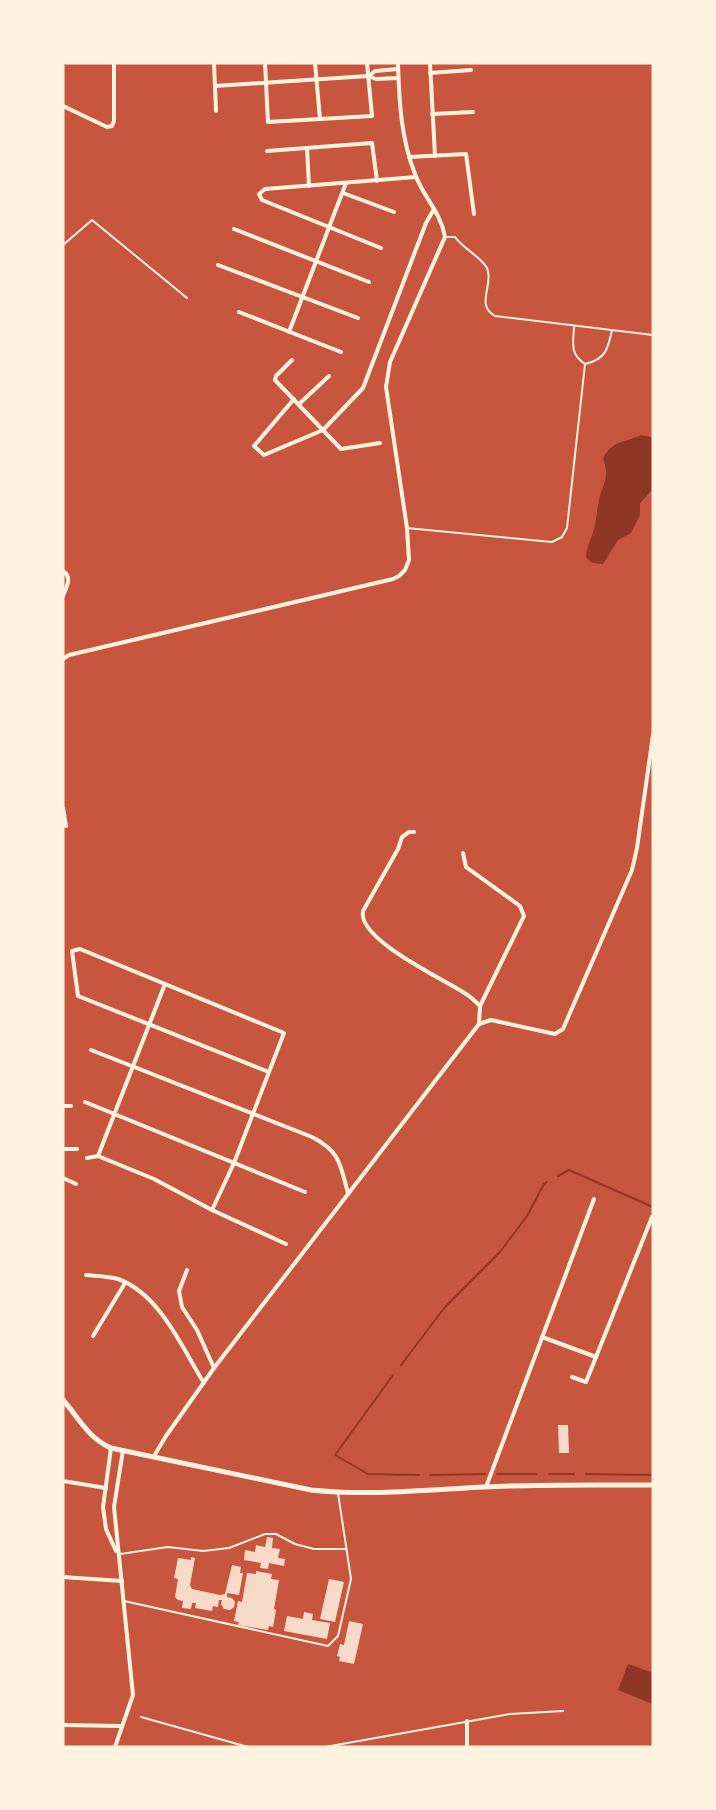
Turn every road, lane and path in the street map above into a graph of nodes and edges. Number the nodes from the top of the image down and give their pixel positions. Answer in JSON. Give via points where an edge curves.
{"nodes":[{"id":1,"x":114,"y":63,"type":"edge"},
{"id":2,"x":214,"y":63,"type":"edge"},
{"id":3,"x":265,"y":63,"type":"edge"},
{"id":4,"x":315,"y":63,"type":"edge"},
{"id":5,"x":367,"y":63,"type":"edge"},
{"id":6,"x":398,"y":63,"type":"edge"},
{"id":7,"x":429,"y":63,"type":"edge"},
{"id":8,"x":398,"y":69,"type":"junction"},
{"id":9,"x":471,"y":70,"type":"dead end"},
{"id":10,"x":430,"y":73,"type":"junction"},
{"id":11,"x":368,"y":76,"type":"junction"},
{"id":12,"x":398,"y":78,"type":"junction"},
{"id":13,"x":316,"y":80,"type":"junction"},
{"id":14,"x":266,"y":83,"type":"junction"},
{"id":15,"x":215,"y":86,"type":"junction"},
{"id":16,"x":63,"y":106,"type":"edge"},
{"id":17,"x":216,"y":111,"type":"dead end"},
{"id":18,"x":473,"y":112,"type":"dead end"},
{"id":19,"x":432,"y":114,"type":"junction"},
{"id":20,"x":320,"y":119,"type":"junction"},
{"id":21,"x":307,"y":148,"type":"junction"},
{"id":22,"x":267,"y":151,"type":"dead end"},
{"id":23,"x":435,"y":156,"type":"junction"},
{"id":24,"x":409,"y":157,"type":"junction"},
{"id":25,"x":416,"y":177,"type":"junction"},
{"id":26,"x":377,"y":181,"type":"junction"},
{"id":27,"x":346,"y":183,"type":"junction"},
{"id":28,"x":309,"y":186,"type":"junction"},
{"id":29,"x":343,"y":193,"type":"junction"},
{"id":30,"x":434,"y":208,"type":"junction"},
{"id":31,"x":394,"y":212,"type":"dead end"},
{"id":32,"x":474,"y":214,"type":"dead end"},
{"id":33,"x":329,"y":228,"type":"junction"},
{"id":34,"x":234,"y":230,"type":"dead end"},
{"id":35,"x":445,"y":237,"type":"junction"},
{"id":36,"x":63,"y":245,"type":"edge"},
{"id":37,"x":381,"y":248,"type":"dead end"},
{"id":38,"x":316,"y":262,"type":"junction"},
{"id":39,"x":218,"y":265,"type":"dead end"},
{"id":40,"x":369,"y":282,"type":"dead end"},
{"id":41,"x":303,"y":297,"type":"junction"},
{"id":42,"x":187,"y":298,"type":"dead end"},
{"id":43,"x":239,"y":312,"type":"dead end"},
{"id":44,"x":358,"y":318,"type":"dead end"},
{"id":45,"x":574,"y":326,"type":"junction"},
{"id":46,"x":612,"y":330,"type":"junction"},
{"id":47,"x":289,"y":332,"type":"junction"},
{"id":48,"x":653,"y":335,"type":"edge"},
{"id":49,"x":341,"y":352,"type":"dead end"},
{"id":50,"x":292,"y":360,"type":"dead end"},
{"id":51,"x":585,"y":364,"type":"junction"},
{"id":52,"x":329,"y":376,"type":"dead end"},
{"id":53,"x":294,"y":399,"type":"junction"},
{"id":54,"x":299,"y":404,"type":"junction"},
{"id":55,"x":324,"y":430,"type":"junction"},
{"id":56,"x":380,"y":443,"type":"dead end"},
{"id":57,"x":407,"y":528,"type":"junction"},
{"id":58,"x":63,"y":571,"type":"edge"},
{"id":59,"x":63,"y":596,"type":"edge"},
{"id":60,"x":63,"y":659,"type":"edge"},
{"id":61,"x":653,"y":735,"type":"edge"},
{"id":62,"x":63,"y":808,"type":"edge"},
{"id":63,"x":66,"y":826,"type":"dead end"},
{"id":64,"x":414,"y":832,"type":"dead end"},
{"id":65,"x":463,"y":853,"type":"dead end"},
{"id":66,"x":165,"y":984,"type":"junction"},
{"id":67,"x":480,"y":1006,"type":"junction"},
{"id":68,"x":149,"y":1024,"type":"junction"},
{"id":69,"x":479,"y":1024,"type":"junction"},
{"id":70,"x":91,"y":1050,"type":"dead end"},
{"id":71,"x":133,"y":1066,"type":"junction"},
{"id":72,"x":269,"y":1072,"type":"junction"},
{"id":73,"x":85,"y":1102,"type":"dead end"},
{"id":74,"x":63,"y":1106,"type":"edge"},
{"id":75,"x":72,"y":1106,"type":"dead end"},
{"id":76,"x":114,"y":1114,"type":"junction"},
{"id":77,"x":252,"y":1115,"type":"junction"},
{"id":78,"x":63,"y":1149,"type":"edge"},
{"id":79,"x":77,"y":1149,"type":"dead end"},
{"id":80,"x":98,"y":1156,"type":"junction"},
{"id":81,"x":87,"y":1158,"type":"dead end"},
{"id":82,"x":234,"y":1163,"type":"junction"},
{"id":83,"x":63,"y":1178,"type":"edge"},
{"id":84,"x":76,"y":1184,"type":"dead end"},
{"id":85,"x":305,"y":1192,"type":"dead end"},
{"id":86,"x":348,"y":1194,"type":"junction"},
{"id":87,"x":594,"y":1199,"type":"dead end"},
{"id":88,"x":212,"y":1210,"type":"junction"},
{"id":89,"x":652,"y":1217,"type":"edge"},
{"id":90,"x":286,"y":1244,"type":"dead end"},
{"id":91,"x":187,"y":1270,"type":"dead end"},
{"id":92,"x":86,"y":1275,"type":"dead end"},
{"id":93,"x":125,"y":1283,"type":"junction"},
{"id":94,"x":93,"y":1336,"type":"dead end"},
{"id":95,"x":542,"y":1336,"type":"junction"},
{"id":96,"x":596,"y":1357,"type":"junction"},
{"id":97,"x":214,"y":1368,"type":"junction"},
{"id":98,"x":572,"y":1377,"type":"dead end"},
{"id":99,"x":204,"y":1383,"type":"junction"},
{"id":100,"x":63,"y":1400,"type":"edge"},
{"id":101,"x":111,"y":1448,"type":"junction"},
{"id":102,"x":123,"y":1450,"type":"junction"},
{"id":103,"x":154,"y":1456,"type":"junction"},
{"id":104,"x":63,"y":1480,"type":"edge"},
{"id":105,"x":653,"y":1485,"type":"edge"},
{"id":106,"x":486,"y":1487,"type":"junction"},
{"id":107,"x":106,"y":1488,"type":"junction"},
{"id":108,"x":338,"y":1493,"type":"junction"},
{"id":109,"x":346,"y":1549,"type":"junction"},
{"id":110,"x":118,"y":1554,"type":"junction"},
{"id":111,"x":63,"y":1577,"type":"edge"},
{"id":112,"x":122,"y":1581,"type":"junction"},
{"id":113,"x":124,"y":1601,"type":"junction"},
{"id":114,"x":563,"y":1711,"type":"dead end"},
{"id":115,"x":141,"y":1717,"type":"dead end"},
{"id":116,"x":467,"y":1721,"type":"junction"},
{"id":117,"x":63,"y":1725,"type":"edge"},
{"id":118,"x":122,"y":1726,"type":"junction"},
{"id":119,"x":115,"y":1747,"type":"edge"},
{"id":120,"x":248,"y":1747,"type":"edge"},
{"id":121,"x":325,"y":1747,"type":"edge"},
{"id":122,"x":467,"y":1747,"type":"edge"}],
"edges":[{"from":1,"to":16,"type":"street","via":[[112,126]]},
{"from":2,"to":15,"type":"street"},
{"from":3,"to":14,"type":"street"},
{"from":4,"to":13,"type":"street"},
{"from":5,"to":11,"type":"street"},
{"from":6,"to":8,"type":"street"},
{"from":7,"to":10,"type":"street"},
{"from":8,"to":11,"type":"street","via":[[375,71]]},
{"from":8,"to":12,"type":"street"},
{"from":9,"to":10,"type":"street"},
{"from":10,"to":19,"type":"street"},
{"from":11,"to":12,"type":"street"},
{"from":11,"to":13,"type":"street"},
{"from":11,"to":20,"type":"street","via":[[372,116]]},
{"from":12,"to":24,"type":"street"},
{"from":13,"to":14,"type":"street"},
{"from":13,"to":20,"type":"street"},
{"from":14,"to":15,"type":"street"},
{"from":14,"to":20,"type":"street","via":[[268,122]]},
{"from":15,"to":17,"type":"street"},
{"from":18,"to":19,"type":"street"},
{"from":19,"to":23,"type":"street"},
{"from":21,"to":22,"type":"street"},
{"from":21,"to":26,"type":"street","via":[[372,143]]},
{"from":21,"to":28,"type":"street"},
{"from":23,"to":24,"type":"street"},
{"from":23,"to":32,"type":"street","via":[[466,154]]},
{"from":24,"to":25,"type":"street"},
{"from":25,"to":26,"type":"street"},
{"from":25,"to":30,"type":"street"},
{"from":26,"to":27,"type":"street"},
{"from":27,"to":28,"type":"street"},
{"from":27,"to":29,"type":"street"},
{"from":28,"to":33,"type":"street","via":[[265,189],[259,196]]},
{"from":29,"to":31,"type":"street"},
{"from":29,"to":33,"type":"street"},
{"from":30,"to":35,"type":"street","via":[[443,222]]},
{"from":30,"to":55,"type":"street","via":[[363,387]]},
{"from":33,"to":37,"type":"street"},
{"from":33,"to":38,"type":"street"},
{"from":34,"to":38,"type":"street"},
{"from":35,"to":45,"type":"lane","via":[[455,237],[486,265],[486,308],[495,316]]},
{"from":35,"to":57,"type":"street","via":[[390,362],[386,387]]},
{"from":36,"to":42,"type":"lane","via":[[92,220]]},
{"from":38,"to":40,"type":"street"},
{"from":38,"to":41,"type":"street"},
{"from":39,"to":41,"type":"street"},
{"from":41,"to":44,"type":"street"},
{"from":41,"to":47,"type":"street"},
{"from":43,"to":47,"type":"street"},
{"from":45,"to":46,"type":"lane"},
{"from":45,"to":51,"type":"lane","via":[[573,347],[577,358]]},
{"from":46,"to":48,"type":"lane"},
{"from":46,"to":51,"type":"lane","via":[[608,349],[597,361]]},
{"from":47,"to":49,"type":"street"},
{"from":50,"to":53,"type":"street","via":[[275,380]]},
{"from":51,"to":57,"type":"lane","via":[[567,528],[562,537],[552,542]]},
{"from":52,"to":54,"type":"street"},
{"from":53,"to":54,"type":"street"},
{"from":53,"to":55,"type":"street","via":[[254,447],[264,455]]},
{"from":54,"to":55,"type":"street"},
{"from":55,"to":56,"type":"street","via":[[341,449]]},
{"from":57,"to":60,"type":"street","via":[[409,560],[405,570],[393,579]]},
{"from":58,"to":59,"type":"street","via":[[69,577]]},
{"from":61,"to":69,"type":"street","via":[[632,870],[563,1029],[555,1034],[490,1020]]},
{"from":62,"to":63,"type":"street"},
{"from":64,"to":67,"type":"street","via":[[402,837],[363,911],[364,924],[394,951]]},
{"from":65,"to":67,"type":"street","via":[[466,867],[520,906],[524,916]]},
{"from":66,"to":68,"type":"street"},
{"from":66,"to":68,"type":"street","via":[[80,949],[72,951],[78,996]]},
{"from":66,"to":72,"type":"street","via":[[284,1033]]},
{"from":67,"to":69,"type":"street"},
{"from":68,"to":71,"type":"street"},
{"from":68,"to":72,"type":"street"},
{"from":69,"to":86,"type":"street"},
{"from":70,"to":71,"type":"street"},
{"from":71,"to":76,"type":"street"},
{"from":71,"to":77,"type":"street"},
{"from":72,"to":77,"type":"street"},
{"from":73,"to":76,"type":"street"},
{"from":74,"to":75,"type":"street"},
{"from":76,"to":80,"type":"street"},
{"from":76,"to":82,"type":"street"},
{"from":77,"to":82,"type":"street"},
{"from":77,"to":86,"type":"street","via":[[329,1146],[339,1160]]},
{"from":78,"to":79,"type":"street"},
{"from":80,"to":81,"type":"street"},
{"from":80,"to":88,"type":"street","via":[[154,1179]]},
{"from":82,"to":85,"type":"street"},
{"from":82,"to":88,"type":"street"},
{"from":83,"to":84,"type":"street"},
{"from":86,"to":97,"type":"street"},
{"from":87,"to":95,"type":"street"},
{"from":88,"to":90,"type":"street"},
{"from":89,"to":96,"type":"street"},
{"from":91,"to":97,"type":"street","via":[[179,1290],[182,1307]]},
{"from":92,"to":93,"type":"street"},
{"from":93,"to":94,"type":"street"},
{"from":93,"to":99,"type":"street","via":[[159,1310]]},
{"from":95,"to":96,"type":"street"},
{"from":95,"to":106,"type":"street"},
{"from":96,"to":98,"type":"street","via":[[586,1382]]},
{"from":97,"to":99,"type":"street"},
{"from":99,"to":103,"type":"street"},
{"from":100,"to":101,"type":"street","via":[[90,1434]]},
{"from":101,"to":102,"type":"street"},
{"from":101,"to":107,"type":"street"},
{"from":102,"to":103,"type":"street"},
{"from":102,"to":110,"type":"street","via":[[114,1507]]},
{"from":103,"to":108,"type":"street"},
{"from":104,"to":107,"type":"street"},
{"from":105,"to":106,"type":"street"},
{"from":106,"to":108,"type":"street"},
{"from":107,"to":110,"type":"street","via":[[106,1529]]},
{"from":108,"to":109,"type":"lane"},
{"from":109,"to":110,"type":"lane","via":[[314,1549],[276,1534],[265,1534],[229,1548],[203,1551],[168,1547]]},
{"from":109,"to":113,"type":"lane","via":[[351,1579],[339,1636],[328,1646]]},
{"from":110,"to":112,"type":"street"},
{"from":111,"to":112,"type":"street"},
{"from":112,"to":113,"type":"street"},
{"from":113,"to":118,"type":"street","via":[[134,1695]]},
{"from":114,"to":116,"type":"lane"},
{"from":115,"to":120,"type":"lane"},
{"from":116,"to":121,"type":"lane"},
{"from":116,"to":122,"type":"street"},
{"from":117,"to":118,"type":"street"},
{"from":118,"to":119,"type":"street"}]}
